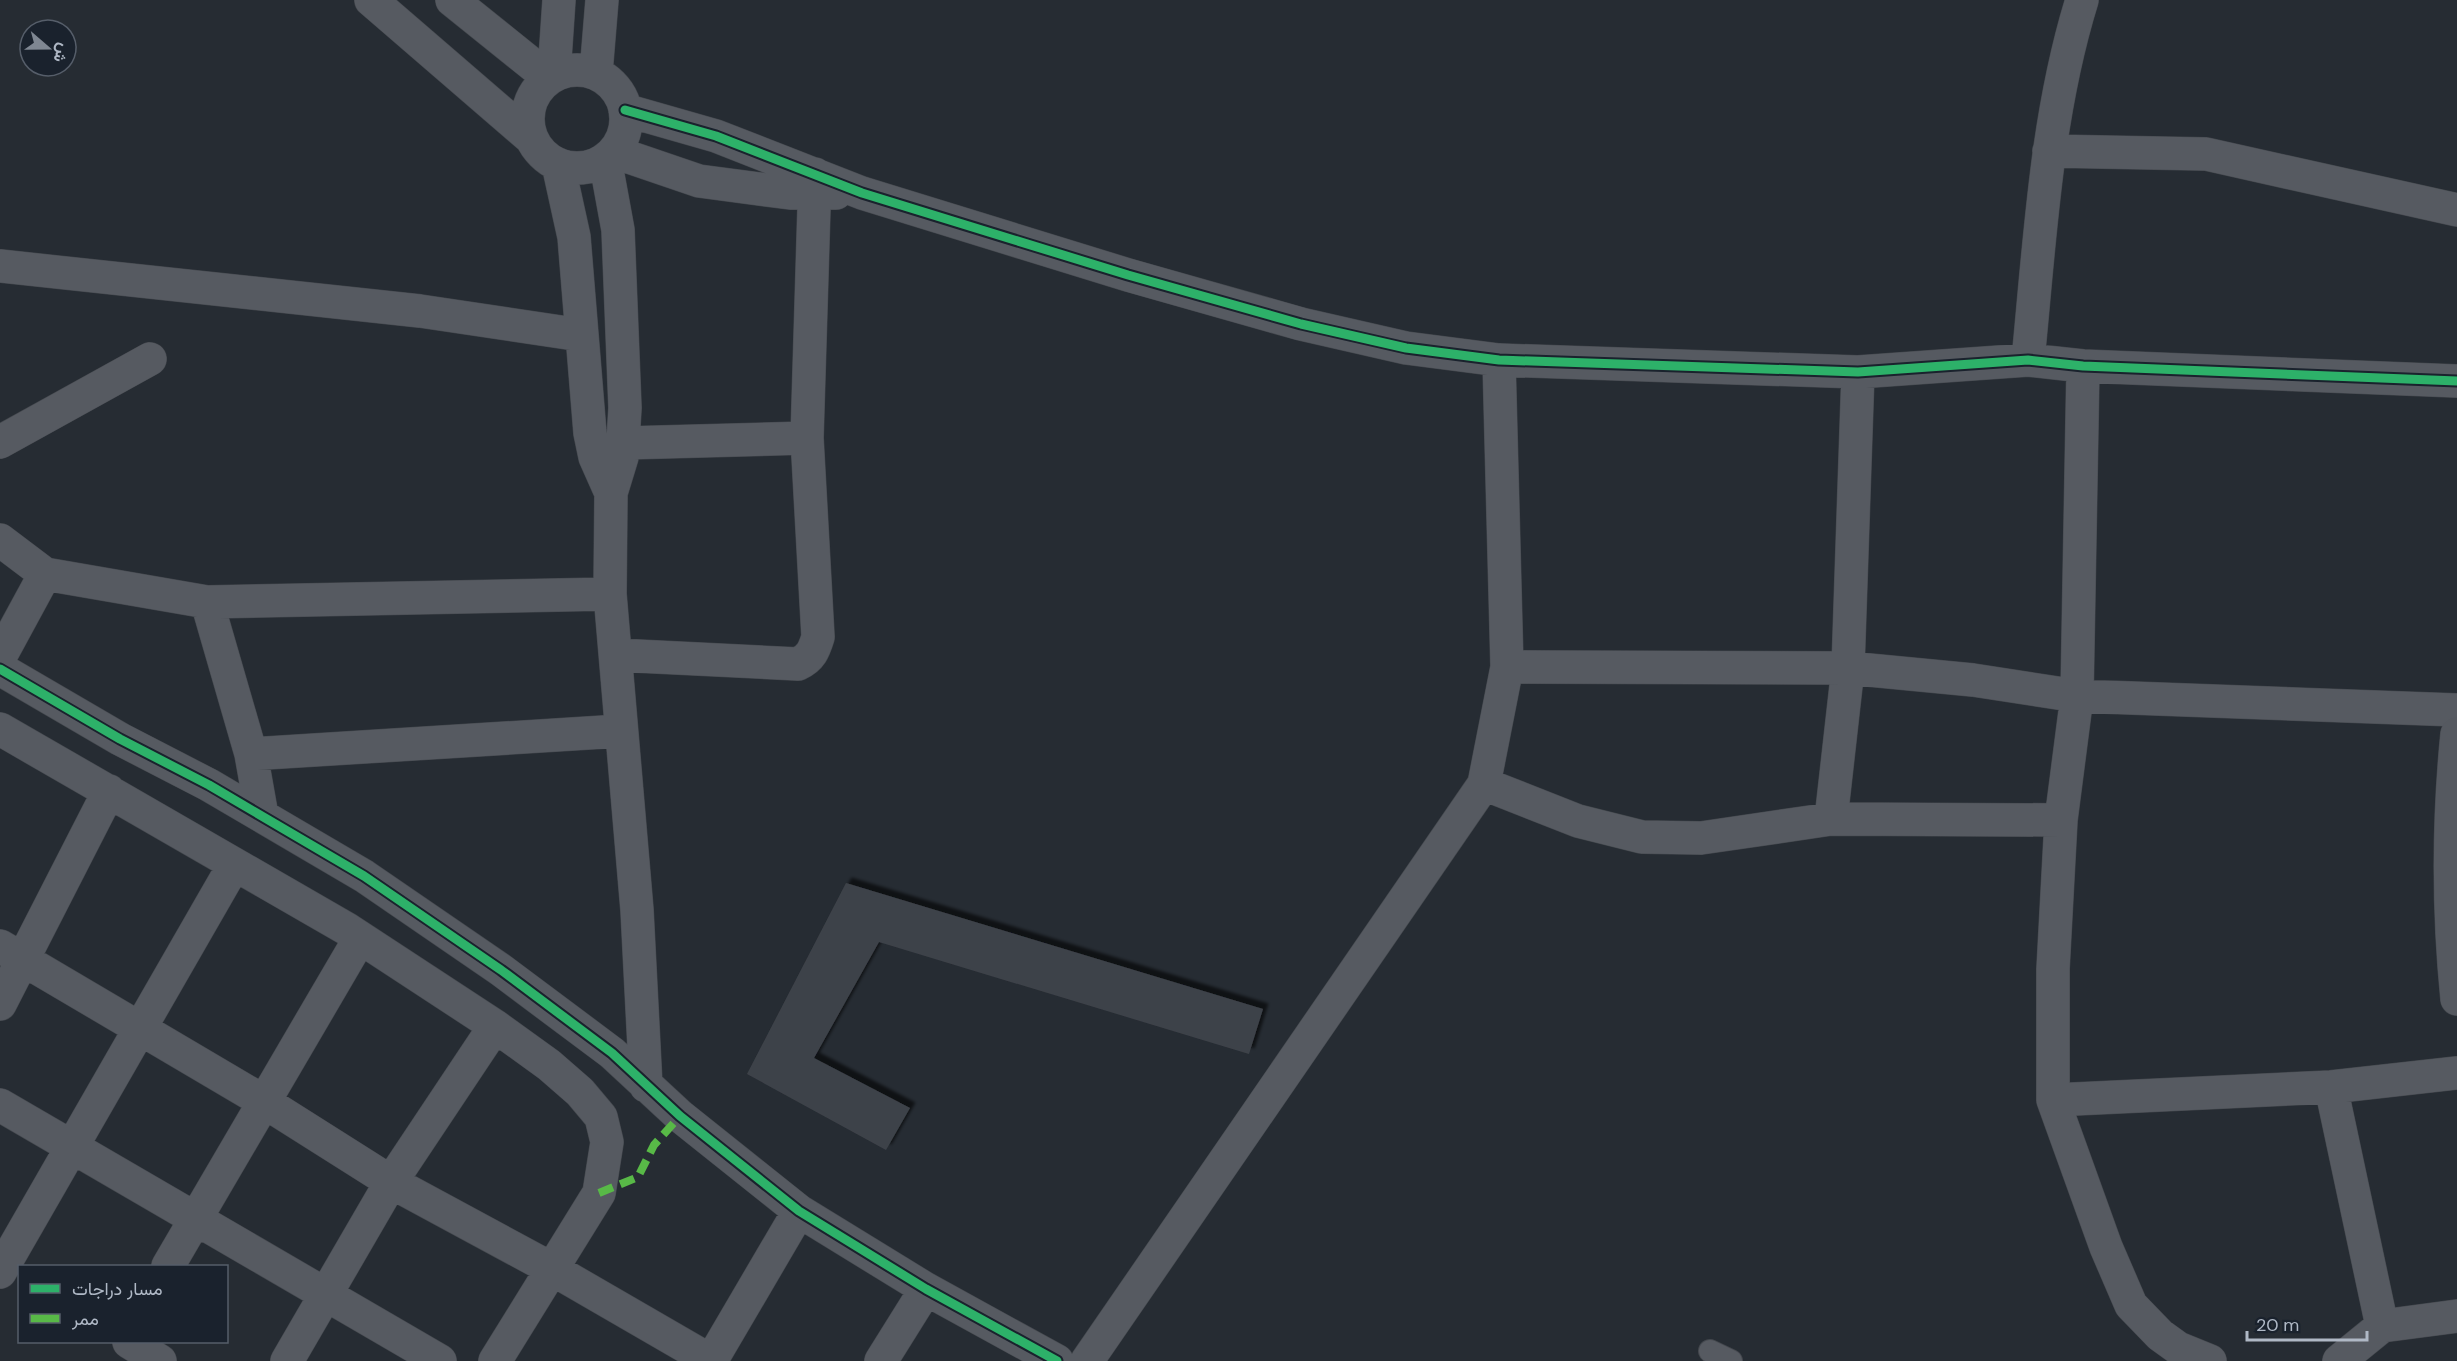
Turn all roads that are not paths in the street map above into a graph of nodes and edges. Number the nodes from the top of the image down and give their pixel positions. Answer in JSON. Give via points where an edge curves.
{"nodes":[{"id":1,"x":371,"y":0,"type":"edge"},
{"id":2,"x":452,"y":0,"type":"edge"},
{"id":3,"x":559,"y":0,"type":"edge"},
{"id":4,"x":602,"y":0,"type":"edge"},
{"id":5,"x":2082,"y":0,"type":"edge"},
{"id":6,"x":596,"y":73,"type":"junction"},
{"id":7,"x":552,"y":76,"type":"junction"},
{"id":8,"x":625,"y":110,"type":"junction"},
{"id":9,"x":532,"y":139,"type":"junction"},
{"id":10,"x":2049,"y":151,"type":"junction"},
{"id":11,"x":609,"y":155,"type":"junction"},
{"id":12,"x":558,"y":164,"type":"junction"},
{"id":13,"x":814,"y":183,"type":"junction"},
{"id":14,"x":2457,"y":210,"type":"edge"},
{"id":15,"x":0,"y":266,"type":"edge"},
{"id":16,"x":582,"y":334,"type":"junction"},
{"id":17,"x":150,"y":359,"type":"dead end"},
{"id":18,"x":1499,"y":360,"type":"junction"},
{"id":19,"x":2028,"y":360,"type":"junction"},
{"id":20,"x":2083,"y":366,"type":"junction"},
{"id":21,"x":1858,"y":372,"type":"junction"},
{"id":22,"x":2457,"y":381,"type":"edge"},
{"id":23,"x":807,"y":438,"type":"junction"},
{"id":24,"x":0,"y":442,"type":"edge"},
{"id":25,"x":624,"y":443,"type":"junction"},
{"id":26,"x":611,"y":493,"type":"junction"},
{"id":27,"x":0,"y":540,"type":"edge"},
{"id":28,"x":45,"y":574,"type":"junction"},
{"id":29,"x":610,"y":594,"type":"junction"},
{"id":30,"x":207,"y":602,"type":"junction"},
{"id":31,"x":616,"y":655,"type":"junction"},
{"id":32,"x":0,"y":657,"type":"edge"},
{"id":33,"x":1507,"y":667,"type":"junction"},
{"id":34,"x":0,"y":669,"type":"edge"},
{"id":35,"x":1848,"y":669,"type":"junction"},
{"id":36,"x":2077,"y":696,"type":"junction"},
{"id":37,"x":2457,"y":710,"type":"edge"},
{"id":38,"x":0,"y":729,"type":"edge"},
{"id":39,"x":620,"y":731,"type":"junction"},
{"id":40,"x":2457,"y":734,"type":"edge"},
{"id":41,"x":251,"y":754,"type":"junction"},
{"id":42,"x":1484,"y":784,"type":"junction"},
{"id":43,"x":109,"y":791,"type":"junction"},
{"id":44,"x":262,"y":816,"type":"junction"},
{"id":45,"x":1831,"y":819,"type":"junction"},
{"id":46,"x":2061,"y":820,"type":"junction"},
{"id":47,"x":234,"y":865,"type":"junction"},
{"id":48,"x":360,"y":938,"type":"junction"},
{"id":49,"x":11,"y":953,"type":"edge"},
{"id":50,"x":2457,"y":999,"type":"edge"},
{"id":51,"x":0,"y":1004,"type":"edge"},
{"id":52,"x":495,"y":1026,"type":"junction"},
{"id":53,"x":138,"y":1029,"type":"junction"},
{"id":54,"x":2457,"y":1073,"type":"edge"},
{"id":55,"x":646,"y":1086,"type":"junction"},
{"id":56,"x":2331,"y":1087,"type":"junction"},
{"id":57,"x":2053,"y":1100,"type":"junction"},
{"id":58,"x":262,"y":1101,"type":"junction"},
{"id":59,"x":0,"y":1105,"type":"edge"},
{"id":60,"x":73,"y":1146,"type":"junction"},
{"id":61,"x":391,"y":1182,"type":"junction"},
{"id":62,"x":799,"y":1211,"type":"junction"},
{"id":63,"x":195,"y":1216,"type":"junction"},
{"id":64,"x":169,"y":1265,"type":"edge"},
{"id":65,"x":552,"y":1269,"type":"junction"},
{"id":66,"x":6,"y":1270,"type":"edge"},
{"id":67,"x":926,"y":1288,"type":"junction"},
{"id":68,"x":326,"y":1293,"type":"junction"},
{"id":69,"x":2457,"y":1316,"type":"edge"},
{"id":70,"x":2382,"y":1326,"type":"junction"},
{"id":71,"x":127,"y":1343,"type":"edge"},
{"id":72,"x":131,"y":1343,"type":"edge"},
{"id":73,"x":1710,"y":1351,"type":"dead end"},
{"id":74,"x":1047,"y":1359,"type":"edge"},
{"id":75,"x":117,"y":1361,"type":"edge"},
{"id":76,"x":160,"y":1361,"type":"edge"},
{"id":77,"x":287,"y":1361,"type":"edge"},
{"id":78,"x":440,"y":1361,"type":"edge"},
{"id":79,"x":495,"y":1361,"type":"edge"},
{"id":80,"x":711,"y":1361,"type":"edge"},
{"id":81,"x":881,"y":1361,"type":"edge"},
{"id":82,"x":1087,"y":1361,"type":"edge"},
{"id":83,"x":1731,"y":1361,"type":"edge"},
{"id":84,"x":2210,"y":1361,"type":"edge"},
{"id":85,"x":2339,"y":1361,"type":"edge"}],
"edges":[{"from":1,"to":9,"type":"street"},
{"from":2,"to":7,"type":"street"},
{"from":3,"to":7,"type":"street"},
{"from":4,"to":6,"type":"street"},
{"from":5,"to":10,"type":"street"},
{"from":6,"to":7,"type":"street","via":[[575,69]]},
{"from":6,"to":8,"type":"street","via":[[615,87]]},
{"from":7,"to":9,"type":"street","via":[[534,95],[528,117]]},
{"from":8,"to":11,"type":"street","via":[[624,132]]},
{"from":8,"to":13,"type":"street","via":[[716,136]]},
{"from":9,"to":12,"type":"street","via":[[542,154]]},
{"from":10,"to":14,"type":"street","via":[[2206,154]]},
{"from":10,"to":19,"type":"street"},
{"from":11,"to":12,"type":"street","via":[[590,166]]},
{"from":11,"to":13,"type":"street","via":[[699,181],[790,193]]},
{"from":11,"to":25,"type":"street","via":[[618,230]]},
{"from":12,"to":16,"type":"street","via":[[574,237]]},
{"from":13,"to":18,"type":"street","via":[[862,193],[1301,324],[1406,348]]},
{"from":13,"to":23,"type":"street"},
{"from":15,"to":16,"type":"street","via":[[420,312]]},
{"from":16,"to":26,"type":"street","via":[[590,433],[595,457]]},
{"from":17,"to":24,"type":"street"},
{"from":18,"to":21,"type":"street"},
{"from":18,"to":33,"type":"street"},
{"from":19,"to":20,"type":"street"},
{"from":19,"to":21,"type":"street"},
{"from":20,"to":22,"type":"street"},
{"from":20,"to":36,"type":"street"},
{"from":21,"to":35,"type":"street"},
{"from":23,"to":25,"type":"street"},
{"from":23,"to":31,"type":"street","via":[[818,637],[807,660],[798,664]]},
{"from":25,"to":26,"type":"street"},
{"from":26,"to":29,"type":"street"},
{"from":27,"to":28,"type":"street"},
{"from":28,"to":30,"type":"street"},
{"from":28,"to":32,"type":"street"},
{"from":29,"to":30,"type":"street"},
{"from":29,"to":31,"type":"street"},
{"from":30,"to":41,"type":"street"},
{"from":31,"to":39,"type":"street"},
{"from":33,"to":35,"type":"street"},
{"from":33,"to":42,"type":"street"},
{"from":34,"to":44,"type":"street"},
{"from":35,"to":36,"type":"street","via":[[1974,680]]},
{"from":35,"to":45,"type":"street"},
{"from":36,"to":37,"type":"street"},
{"from":36,"to":46,"type":"street"},
{"from":38,"to":43,"type":"street"},
{"from":39,"to":41,"type":"street"},
{"from":39,"to":55,"type":"street","via":[[637,910]]},
{"from":40,"to":50,"type":"main road","via":[[2449,810],[2451,941]]},
{"from":41,"to":44,"type":"street"},
{"from":42,"to":45,"type":"street","via":[[1578,821],[1642,837],[1701,837]]},
{"from":42,"to":82,"type":"street"},
{"from":43,"to":47,"type":"street"},
{"from":43,"to":49,"type":"street"},
{"from":44,"to":55,"type":"street","via":[[364,876],[501,970],[612,1053]]},
{"from":45,"to":46,"type":"street"},
{"from":46,"to":57,"type":"street","via":[[2053,969]]},
{"from":47,"to":48,"type":"street"},
{"from":47,"to":53,"type":"street"},
{"from":48,"to":52,"type":"street"},
{"from":48,"to":58,"type":"street"},
{"from":49,"to":51,"type":"street"},
{"from":49,"to":53,"type":"street"},
{"from":52,"to":61,"type":"street"},
{"from":52,"to":65,"type":"street","via":[[580,1092],[601,1118],[607,1142],[599,1193]]},
{"from":53,"to":58,"type":"street"},
{"from":53,"to":60,"type":"street"},
{"from":54,"to":56,"type":"street"},
{"from":55,"to":62,"type":"street"},
{"from":56,"to":57,"type":"street"},
{"from":56,"to":70,"type":"street"},
{"from":57,"to":84,"type":"street","via":[[2131,1305],[2178,1348]]},
{"from":58,"to":61,"type":"street"},
{"from":58,"to":63,"type":"street"},
{"from":59,"to":60,"type":"street"},
{"from":60,"to":63,"type":"street"},
{"from":60,"to":66,"type":"street"},
{"from":61,"to":65,"type":"street"},
{"from":61,"to":68,"type":"street"},
{"from":62,"to":67,"type":"street"},
{"from":62,"to":80,"type":"street"},
{"from":63,"to":64,"type":"street"},
{"from":63,"to":68,"type":"street"},
{"from":65,"to":79,"type":"street"},
{"from":65,"to":80,"type":"street"},
{"from":67,"to":74,"type":"street"},
{"from":67,"to":81,"type":"street"},
{"from":68,"to":77,"type":"street"},
{"from":68,"to":78,"type":"street"},
{"from":69,"to":70,"type":"street"},
{"from":70,"to":85,"type":"street"},
{"from":71,"to":75,"type":"street"},
{"from":72,"to":76,"type":"street"},
{"from":73,"to":83,"type":"lane"}]}
